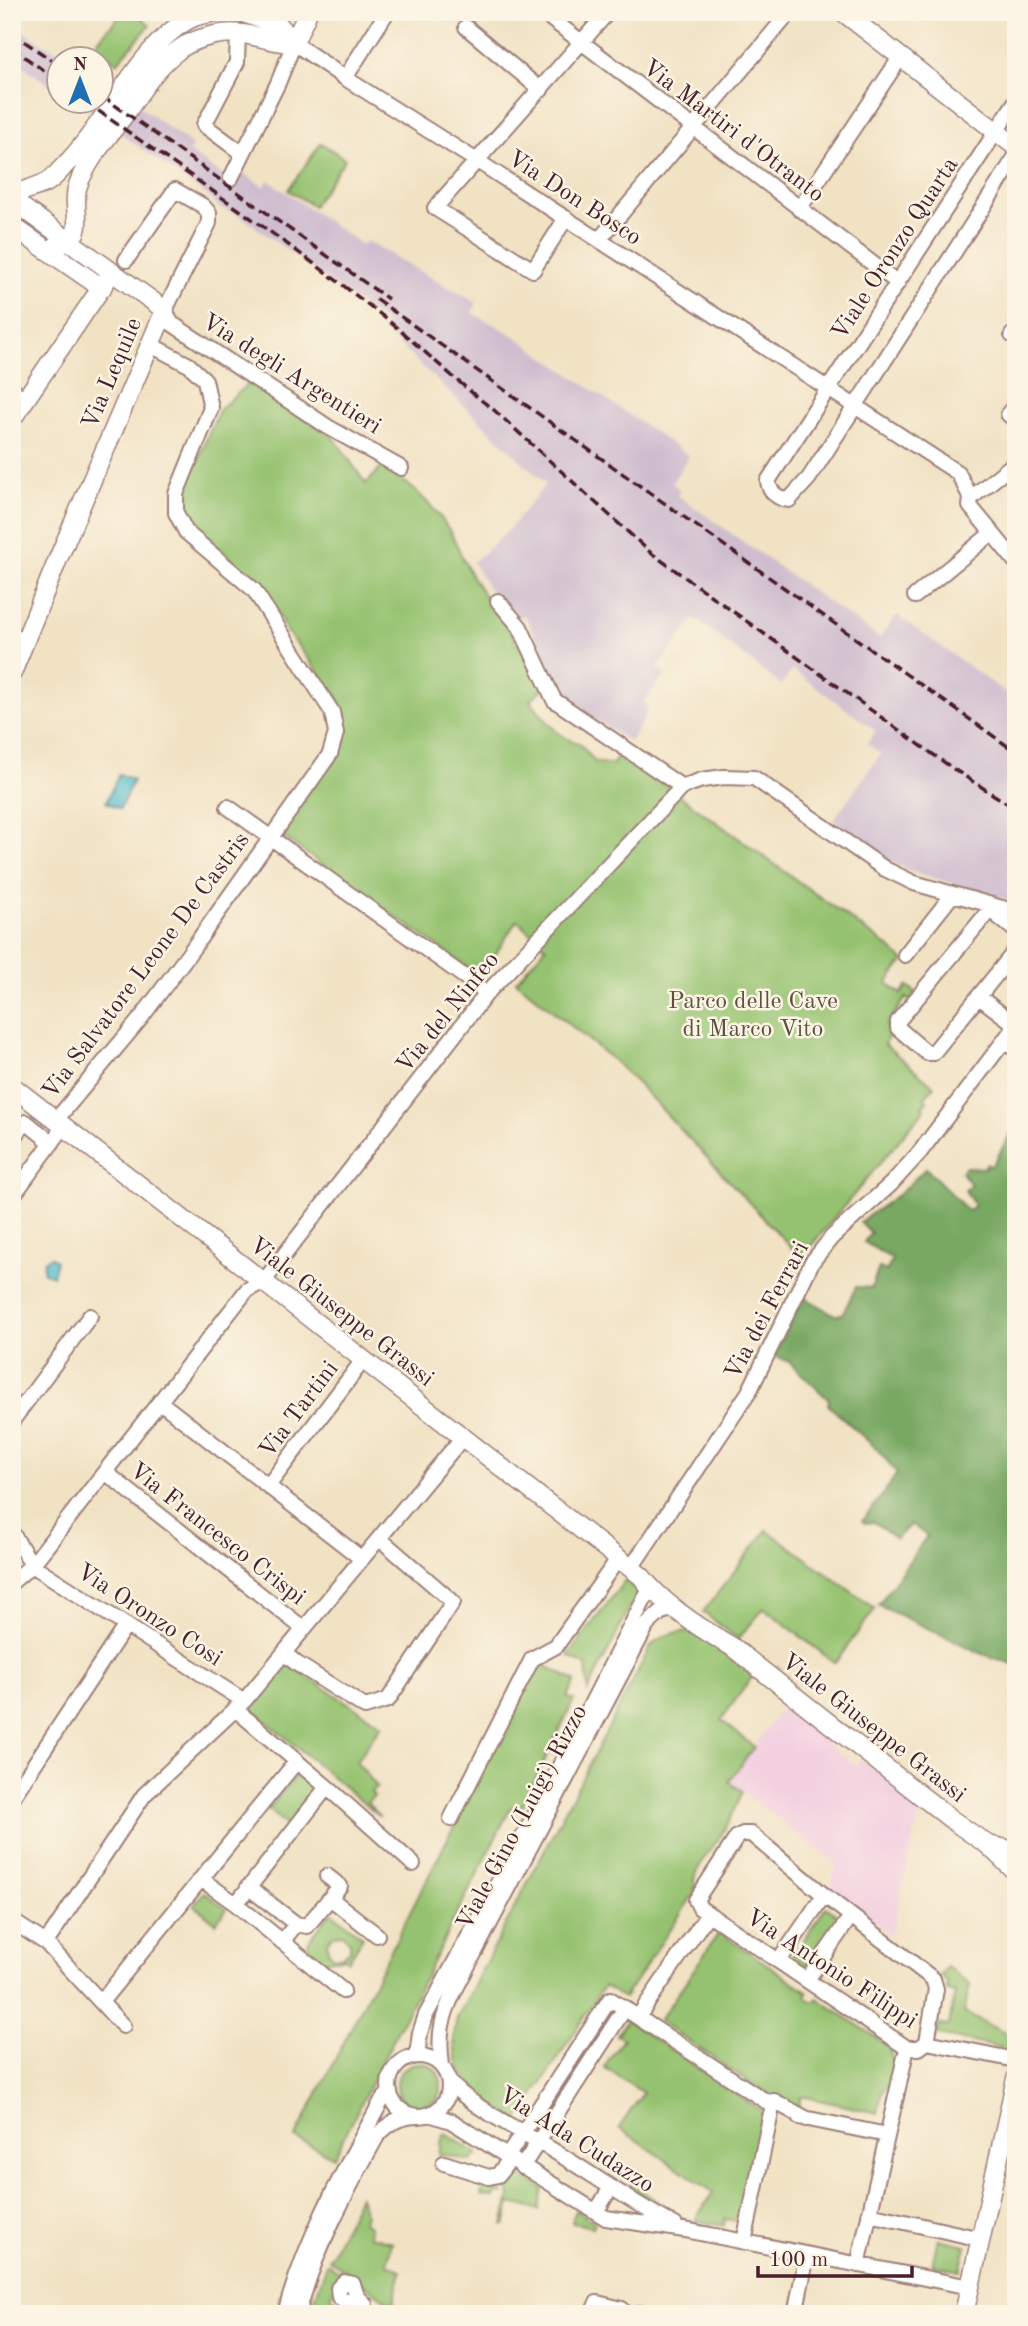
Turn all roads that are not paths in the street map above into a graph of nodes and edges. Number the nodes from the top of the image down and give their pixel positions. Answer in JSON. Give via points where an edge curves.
{"nodes":[{"id":1,"x":215,"y":12,"type":"edge"},
{"id":2,"x":240,"y":12,"type":"edge"},
{"id":3,"x":308,"y":12,"type":"edge"},
{"id":4,"x":387,"y":12,"type":"edge"},
{"id":5,"x":542,"y":12,"type":"edge"},
{"id":6,"x":608,"y":12,"type":"edge"},
{"id":7,"x":790,"y":12,"type":"edge"},
{"id":8,"x":843,"y":12,"type":"edge"},
{"id":9,"x":200,"y":14,"type":"edge"},
{"id":10,"x":466,"y":27,"type":"dead end"},
{"id":11,"x":238,"y":33,"type":"junction"},
{"id":12,"x":294,"y":43,"type":"junction"},
{"id":13,"x":581,"y":43,"type":"junction"},
{"id":14,"x":900,"y":58,"type":"junction"},
{"id":15,"x":345,"y":78,"type":"junction"},
{"id":16,"x":541,"y":90,"type":"junction"},
{"id":17,"x":1016,"y":101,"type":"edge"},
{"id":18,"x":695,"y":127,"type":"junction"},
{"id":19,"x":997,"y":132,"type":"junction"},
{"id":20,"x":1016,"y":147,"type":"edge"},
{"id":21,"x":243,"y":154,"type":"junction"},
{"id":22,"x":1016,"y":156,"type":"edge"},
{"id":23,"x":478,"y":161,"type":"junction"},
{"id":24,"x":54,"y":176,"type":"junction"},
{"id":25,"x":232,"y":178,"type":"dead end"},
{"id":26,"x":12,"y":184,"type":"edge"},
{"id":27,"x":12,"y":200,"type":"edge"},
{"id":28,"x":799,"y":209,"type":"junction"},
{"id":29,"x":565,"y":218,"type":"junction"},
{"id":30,"x":12,"y":226,"type":"edge"},
{"id":31,"x":68,"y":240,"type":"junction"},
{"id":32,"x":599,"y":240,"type":"junction"},
{"id":33,"x":48,"y":250,"type":"junction"},
{"id":34,"x":126,"y":260,"type":"dead end"},
{"id":35,"x":112,"y":272,"type":"junction"},
{"id":36,"x":898,"y":283,"type":"junction"},
{"id":37,"x":102,"y":288,"type":"junction"},
{"id":38,"x":165,"y":310,"type":"junction"},
{"id":39,"x":149,"y":344,"type":"junction"},
{"id":40,"x":830,"y":389,"type":"junction"},
{"id":41,"x":19,"y":394,"type":"edge"},
{"id":42,"x":1016,"y":404,"type":"edge"},
{"id":43,"x":856,"y":406,"type":"junction"},
{"id":44,"x":12,"y":418,"type":"edge"},
{"id":45,"x":1016,"y":421,"type":"edge"},
{"id":46,"x":1016,"y":462,"type":"edge"},
{"id":47,"x":401,"y":468,"type":"dead end"},
{"id":48,"x":971,"y":498,"type":"junction"},
{"id":49,"x":992,"y":533,"type":"junction"},
{"id":50,"x":1016,"y":562,"type":"edge"},
{"id":51,"x":915,"y":596,"type":"dead end"},
{"id":52,"x":498,"y":601,"type":"dead end"},
{"id":53,"x":12,"y":673,"type":"edge"},
{"id":54,"x":682,"y":788,"type":"junction"},
{"id":55,"x":228,"y":807,"type":"dead end"},
{"id":56,"x":271,"y":837,"type":"junction"},
{"id":57,"x":953,"y":894,"type":"junction"},
{"id":58,"x":993,"y":906,"type":"junction"},
{"id":59,"x":1016,"y":912,"type":"edge"},
{"id":60,"x":1016,"y":932,"type":"edge"},
{"id":61,"x":1016,"y":950,"type":"edge"},
{"id":62,"x":905,"y":955,"type":"dead end"},
{"id":63,"x":487,"y":993,"type":"junction"},
{"id":64,"x":979,"y":997,"type":"junction"},
{"id":65,"x":1016,"y":1025,"type":"edge"},
{"id":66,"x":1010,"y":1045,"type":"edge"},
{"id":67,"x":12,"y":1086,"type":"edge"},
{"id":68,"x":60,"y":1123,"type":"junction"},
{"id":69,"x":12,"y":1140,"type":"edge"},
{"id":70,"x":52,"y":1143,"type":"junction"},
{"id":71,"x":12,"y":1197,"type":"edge"},
{"id":72,"x":264,"y":1281,"type":"junction"},
{"id":73,"x":90,"y":1316,"type":"dead end"},
{"id":74,"x":364,"y":1359,"type":"junction"},
{"id":75,"x":160,"y":1402,"type":"junction"},
{"id":76,"x":12,"y":1421,"type":"edge"},
{"id":77,"x":463,"y":1437,"type":"junction"},
{"id":78,"x":105,"y":1472,"type":"junction"},
{"id":79,"x":268,"y":1486,"type":"junction"},
{"id":80,"x":12,"y":1533,"type":"edge"},
{"id":81,"x":379,"y":1538,"type":"junction"},
{"id":82,"x":362,"y":1559,"type":"junction"},
{"id":83,"x":32,"y":1565,"type":"junction"},
{"id":84,"x":635,"y":1573,"type":"junction"},
{"id":85,"x":12,"y":1582,"type":"edge"},
{"id":86,"x":677,"y":1608,"type":"junction"},
{"id":87,"x":126,"y":1625,"type":"junction"},
{"id":88,"x":304,"y":1629,"type":"junction"},
{"id":89,"x":731,"y":1646,"type":"junction"},
{"id":90,"x":284,"y":1653,"type":"junction"},
{"id":91,"x":240,"y":1705,"type":"junction"},
{"id":92,"x":296,"y":1762,"type":"junction"},
{"id":93,"x":327,"y":1787,"type":"junction"},
{"id":94,"x":12,"y":1798,"type":"edge"},
{"id":95,"x":451,"y":1819,"type":"dead end"},
{"id":96,"x":988,"y":1844,"type":"junction"},
{"id":97,"x":1016,"y":1851,"type":"edge"},
{"id":98,"x":413,"y":1864,"type":"dead end"},
{"id":99,"x":1016,"y":1872,"type":"edge"},
{"id":100,"x":327,"y":1876,"type":"dead end"},
{"id":101,"x":201,"y":1879,"type":"junction"},
{"id":102,"x":248,"y":1887,"type":"junction"},
{"id":103,"x":824,"y":1895,"type":"junction"},
{"id":104,"x":330,"y":1898,"type":"junction"},
{"id":105,"x":236,"y":1904,"type":"junction"},
{"id":106,"x":708,"y":1914,"type":"junction"},
{"id":107,"x":851,"y":1916,"type":"junction"},
{"id":108,"x":12,"y":1921,"type":"edge"},
{"id":109,"x":296,"y":1924,"type":"junction"},
{"id":110,"x":377,"y":1935,"type":"dead end"},
{"id":111,"x":282,"y":1942,"type":"junction"},
{"id":112,"x":46,"y":1943,"type":"junction"},
{"id":113,"x":779,"y":1961,"type":"junction"},
{"id":114,"x":807,"y":1980,"type":"junction"},
{"id":115,"x":343,"y":1991,"type":"dead end"},
{"id":116,"x":101,"y":2002,"type":"junction"},
{"id":117,"x":625,"y":2008,"type":"junction"},
{"id":118,"x":638,"y":2017,"type":"junction"},
{"id":119,"x":123,"y":2026,"type":"dead end"},
{"id":120,"x":927,"y":2042,"type":"junction"},
{"id":121,"x":907,"y":2048,"type":"junction"},
{"id":122,"x":417,"y":2056,"type":"junction"},
{"id":123,"x":1016,"y":2060,"type":"edge"},
{"id":124,"x":442,"y":2066,"type":"junction"},
{"id":125,"x":1016,"y":2079,"type":"edge"},
{"id":126,"x":449,"y":2081,"type":"junction"},
{"id":127,"x":390,"y":2092,"type":"junction"},
{"id":128,"x":769,"y":2108,"type":"junction"},
{"id":129,"x":422,"y":2115,"type":"junction"},
{"id":130,"x":522,"y":2132,"type":"junction"},
{"id":131,"x":887,"y":2135,"type":"junction"},
{"id":132,"x":1009,"y":2141,"type":"edge"},
{"id":133,"x":538,"y":2142,"type":"junction"},
{"id":134,"x":509,"y":2158,"type":"junction"},
{"id":135,"x":444,"y":2163,"type":"dead end"},
{"id":136,"x":611,"y":2187,"type":"junction"},
{"id":137,"x":596,"y":2212,"type":"junction"},
{"id":138,"x":869,"y":2214,"type":"junction"},
{"id":139,"x":685,"y":2231,"type":"junction"},
{"id":140,"x":981,"y":2239,"type":"junction"},
{"id":141,"x":744,"y":2242,"type":"junction"},
{"id":142,"x":807,"y":2255,"type":"junction"},
{"id":143,"x":858,"y":2265,"type":"junction"},
{"id":144,"x":970,"y":2287,"type":"junction"},
{"id":145,"x":365,"y":2304,"type":"dead end"},
{"id":146,"x":622,"y":2309,"type":"dead end"},
{"id":147,"x":285,"y":2314,"type":"edge"},
{"id":148,"x":298,"y":2314,"type":"edge"},
{"id":149,"x":378,"y":2314,"type":"edge"},
{"id":150,"x":595,"y":2314,"type":"edge"},
{"id":151,"x":794,"y":2314,"type":"edge"},
{"id":152,"x":964,"y":2314,"type":"edge"}],
"edges":[{"from":1,"to":9,"type":"main road"},
{"from":2,"to":12,"type":"main road","via":[[282,27]]},
{"from":3,"to":12,"type":"main road"},
{"from":4,"to":15,"type":"street"},
{"from":5,"to":13,"type":"street","name":"Via Martiri d'Otranto"},
{"from":6,"to":13,"type":"street"},
{"from":7,"to":18,"type":"street"},
{"from":8,"to":14,"type":"main road"},
{"from":9,"to":24,"type":"main road","via":[[164,39]]},
{"from":10,"to":16,"type":"street"},
{"from":11,"to":12,"type":"main road"},
{"from":11,"to":21,"type":"street","via":[[237,62],[204,125]]},
{"from":11,"to":31,"type":"main road","via":[[193,41],[175,52],[152,78],[85,169],[75,193],[77,226]]},
{"from":12,"to":15,"type":"street","name":"Via Don Bosco"},
{"from":12,"to":21,"type":"street"},
{"from":13,"to":16,"type":"street"},
{"from":13,"to":18,"type":"street","name":"Via Martiri d'Otranto"},
{"from":14,"to":19,"type":"main road"},
{"from":14,"to":28,"type":"street"},
{"from":15,"to":23,"type":"street","name":"Via Don Bosco"},
{"from":16,"to":23,"type":"street"},
{"from":17,"to":19,"type":"street","name":"Viale Oronzo Quarta"},
{"from":18,"to":28,"type":"street","name":"Via Martiri d'Otranto"},
{"from":18,"to":32,"type":"street"},
{"from":19,"to":20,"type":"main road"},
{"from":19,"to":36,"type":"street","name":"Viale Oronzo Quarta"},
{"from":21,"to":25,"type":"street"},
{"from":22,"to":43,"type":"street"},
{"from":23,"to":29,"type":"street","name":"Via Don Bosco"},
{"from":23,"to":29,"type":"street","via":[[435,208],[533,270]]},
{"from":24,"to":26,"type":"main road"},
{"from":24,"to":27,"type":"main road"},
{"from":27,"to":31,"type":"main road"},
{"from":28,"to":36,"type":"street","name":"Via Martiri d'Otranto"},
{"from":29,"to":32,"type":"street","name":"Via Don Bosco"},
{"from":30,"to":33,"type":"main road"},
{"from":31,"to":33,"type":"main road"},
{"from":31,"to":35,"type":"main road"},
{"from":32,"to":40,"type":"street","name":"Via Don Bosco"},
{"from":33,"to":37,"type":"main road"},
{"from":34,"to":38,"type":"street","name":"Via Lequile","via":[[175,190],[209,213],[209,223]]},
{"from":35,"to":37,"type":"main road"},
{"from":35,"to":38,"type":"main road"},
{"from":36,"to":40,"type":"street","name":"Viale Oronzo Quarta"},
{"from":37,"to":41,"type":"main road"},
{"from":38,"to":39,"type":"main road","name":"Via Lequile"},
{"from":38,"to":47,"type":"street","name":"Via degli Argentieri","via":[[171,323],[233,365],[328,428]]},
{"from":39,"to":53,"type":"main road","name":"Via Lequile"},
{"from":39,"to":56,"type":"street","name":"Via Salvatore Leone De Castris","via":[[189,365],[205,380],[211,408],[176,494],[176,513],[186,532],[254,590],[332,712],[336,733],[330,754]]},
{"from":40,"to":43,"type":"street"},
{"from":40,"to":43,"type":"street","name":"Viale Oronzo Quarta","via":[[768,481],[773,493],[789,500],[809,478]]},
{"from":41,"to":44,"type":"main road"},
{"from":42,"to":45,"type":"street","via":[[1008,414]]},
{"from":43,"to":48,"type":"street","via":[[958,473]]},
{"from":46,"to":48,"type":"street"},
{"from":48,"to":49,"type":"street","via":[[970,506]]},
{"from":49,"to":50,"type":"street"},
{"from":49,"to":51,"type":"street"},
{"from":52,"to":54,"type":"street","via":[[520,627],[554,700]]},
{"from":54,"to":57,"type":"street","via":[[702,780],[754,778],[885,869]]},
{"from":54,"to":63,"type":"street","name":"Via del Ninfeo"},
{"from":55,"to":56,"type":"street"},
{"from":56,"to":63,"type":"street"},
{"from":56,"to":68,"type":"street","name":"Via Salvatore Leone De Castris"},
{"from":57,"to":58,"type":"street"},
{"from":57,"to":62,"type":"street"},
{"from":58,"to":59,"type":"street"},
{"from":58,"to":60,"type":"street","via":[[994,913]]},
{"from":58,"to":64,"type":"street","via":[[898,1021],[898,1028],[933,1053]]},
{"from":61,"to":64,"type":"street"},
{"from":63,"to":72,"type":"street","name":"Via del Ninfeo"},
{"from":64,"to":65,"type":"street"},
{"from":65,"to":66,"type":"street","name":"Via dei Ferrari"},
{"from":66,"to":84,"type":"street","name":"Via dei Ferrari","via":[[891,1184],[832,1237],[812,1262],[749,1392]]},
{"from":67,"to":68,"type":"main road","name":"Viale Giuseppe Grassi"},
{"from":68,"to":70,"type":"street","name":"Via Salvatore Leone De Castris"},
{"from":68,"to":72,"type":"main road","name":"Viale Giuseppe Grassi"},
{"from":69,"to":70,"type":"street","via":[[26,1122]]},
{"from":70,"to":71,"type":"street","name":"Via Salvatore Leone De Castris"},
{"from":72,"to":74,"type":"main road","name":"Viale Giuseppe Grassi"},
{"from":72,"to":75,"type":"street","name":"Via del Ninfeo","via":[[247,1290]]},
{"from":73,"to":76,"type":"street"},
{"from":74,"to":77,"type":"main road","name":"Viale Giuseppe Grassi"},
{"from":74,"to":79,"type":"street","name":"Via Tartini"},
{"from":75,"to":78,"type":"street","name":"Via del Ninfeo"},
{"from":75,"to":79,"type":"street"},
{"from":77,"to":81,"type":"street"},
{"from":77,"to":84,"type":"main road","name":"Viale Giuseppe Grassi"},
{"from":78,"to":83,"type":"street","name":"Via del Ninfeo"},
{"from":78,"to":88,"type":"street","name":"Via Francesco Crispi"},
{"from":79,"to":82,"type":"street"},
{"from":80,"to":83,"type":"street"},
{"from":81,"to":82,"type":"street"},
{"from":81,"to":90,"type":"street","via":[[453,1602],[388,1700],[365,1707]]},
{"from":82,"to":88,"type":"street"},
{"from":83,"to":85,"type":"street","name":"Via del Ninfeo"},
{"from":83,"to":87,"type":"street","name":"Via Oronzo Cosi"},
{"from":84,"to":86,"type":"main road","name":"Viale Giuseppe Grassi"},
{"from":84,"to":89,"type":"main road","name":"Viale Giuseppe Grassi","via":[[651,1579],[715,1628]]},
{"from":84,"to":95,"type":"street","via":[[556,1646],[532,1659]]},
{"from":84,"to":122,"type":"street","name":"Viale Gino (Luigi) Rizzo","via":[[538,1810],[426,2015]]},
{"from":86,"to":89,"type":"main road","name":"Viale Giuseppe Grassi"},
{"from":86,"to":124,"type":"street","name":"Viale Gino (Luigi) Rizzo","via":[[661,1612],[647,1625],[455,1990],[441,2023]]},
{"from":87,"to":91,"type":"street","name":"Via Oronzo Cosi"},
{"from":87,"to":94,"type":"street"},
{"from":88,"to":90,"type":"street"},
{"from":89,"to":96,"type":"main road","name":"Viale Giuseppe Grassi"},
{"from":90,"to":91,"type":"street"},
{"from":91,"to":92,"type":"street","name":"Via Oronzo Cosi"},
{"from":91,"to":112,"type":"street","via":[[144,1795]]},
{"from":92,"to":93,"type":"street","name":"Via Oronzo Cosi"},
{"from":92,"to":101,"type":"street"},
{"from":93,"to":98,"type":"street","name":"Via Oronzo Cosi"},
{"from":93,"to":102,"type":"street"},
{"from":96,"to":97,"type":"main road","name":"Viale Giuseppe Grassi"},
{"from":96,"to":99,"type":"main road","name":"Viale Giuseppe Grassi"},
{"from":100,"to":104,"type":"street","via":[[340,1886]]},
{"from":101,"to":105,"type":"street"},
{"from":101,"to":116,"type":"street"},
{"from":102,"to":105,"type":"street"},
{"from":102,"to":109,"type":"street"},
{"from":103,"to":106,"type":"street","via":[[751,1834],[743,1834],[696,1900]]},
{"from":103,"to":107,"type":"street"},
{"from":103,"to":113,"type":"street"},
{"from":104,"to":109,"type":"street","via":[[307,1926]]},
{"from":104,"to":110,"type":"street"},
{"from":105,"to":111,"type":"street"},
{"from":106,"to":113,"type":"street","name":"Via Antonio Filippi"},
{"from":106,"to":118,"type":"street"},
{"from":107,"to":114,"type":"street"},
{"from":107,"to":120,"type":"street","via":[[936,1984]]},
{"from":108,"to":112,"type":"street"},
{"from":109,"to":111,"type":"street"},
{"from":111,"to":115,"type":"street"},
{"from":112,"to":116,"type":"street"},
{"from":113,"to":114,"type":"street","name":"Via Antonio Filippi"},
{"from":114,"to":121,"type":"street","name":"Via Antonio Filippi"},
{"from":116,"to":119,"type":"street"},
{"from":117,"to":118,"type":"street"},
{"from":117,"to":130,"type":"street","via":[[610,1998]]},
{"from":117,"to":133,"type":"street"},
{"from":118,"to":128,"type":"street"},
{"from":120,"to":121,"type":"street","name":"Via Antonio Filippi"},
{"from":120,"to":123,"type":"street","name":"Via Antonio Filippi"},
{"from":121,"to":131,"type":"street"},
{"from":122,"to":124,"type":"street"},
{"from":122,"to":127,"type":"street","via":[[399,2064]]},
{"from":124,"to":126,"type":"street","name":"Viale Gino (Luigi) Rizzo"},
{"from":125,"to":132,"type":"main road"},
{"from":126,"to":129,"type":"street","via":[[445,2101]]},
{"from":126,"to":130,"type":"street","name":"Via Ada Cudazzo"},
{"from":127,"to":129,"type":"street","via":[[399,2108]]},
{"from":127,"to":147,"type":"street","via":[[310,2240]]},
{"from":128,"to":131,"type":"street"},
{"from":128,"to":141,"type":"street"},
{"from":129,"to":134,"type":"street","name":"Via Ada Cudazzo","via":[[451,2121]]},
{"from":129,"to":148,"type":"street","via":[[402,2116],[377,2136],[322,2244]]},
{"from":130,"to":133,"type":"street","name":"Via Ada Cudazzo"},
{"from":130,"to":134,"type":"street"},
{"from":131,"to":138,"type":"street"},
{"from":132,"to":140,"type":"main road"},
{"from":133,"to":134,"type":"street"},
{"from":133,"to":136,"type":"street","name":"Via Ada Cudazzo"},
{"from":134,"to":135,"type":"street","via":[[482,2173]]},
{"from":134,"to":137,"type":"street","name":"Via Ada Cudazzo"},
{"from":136,"to":137,"type":"street"},
{"from":136,"to":139,"type":"street","name":"Via Ada Cudazzo"},
{"from":137,"to":139,"type":"street","name":"Via Ada Cudazzo","via":[[606,2218]]},
{"from":138,"to":140,"type":"street"},
{"from":138,"to":143,"type":"street"},
{"from":139,"to":141,"type":"street","name":"Via Ada Cudazzo"},
{"from":140,"to":144,"type":"main road"},
{"from":141,"to":142,"type":"street","name":"Via Ada Cudazzo"},
{"from":142,"to":143,"type":"street","name":"Via Ada Cudazzo"},
{"from":142,"to":151,"type":"street"},
{"from":143,"to":144,"type":"street","name":"Via Ada Cudazzo"},
{"from":144,"to":152,"type":"main road"},
{"from":145,"to":149,"type":"street"},
{"from":146,"to":150,"type":"street","via":[[597,2303]]}]}
